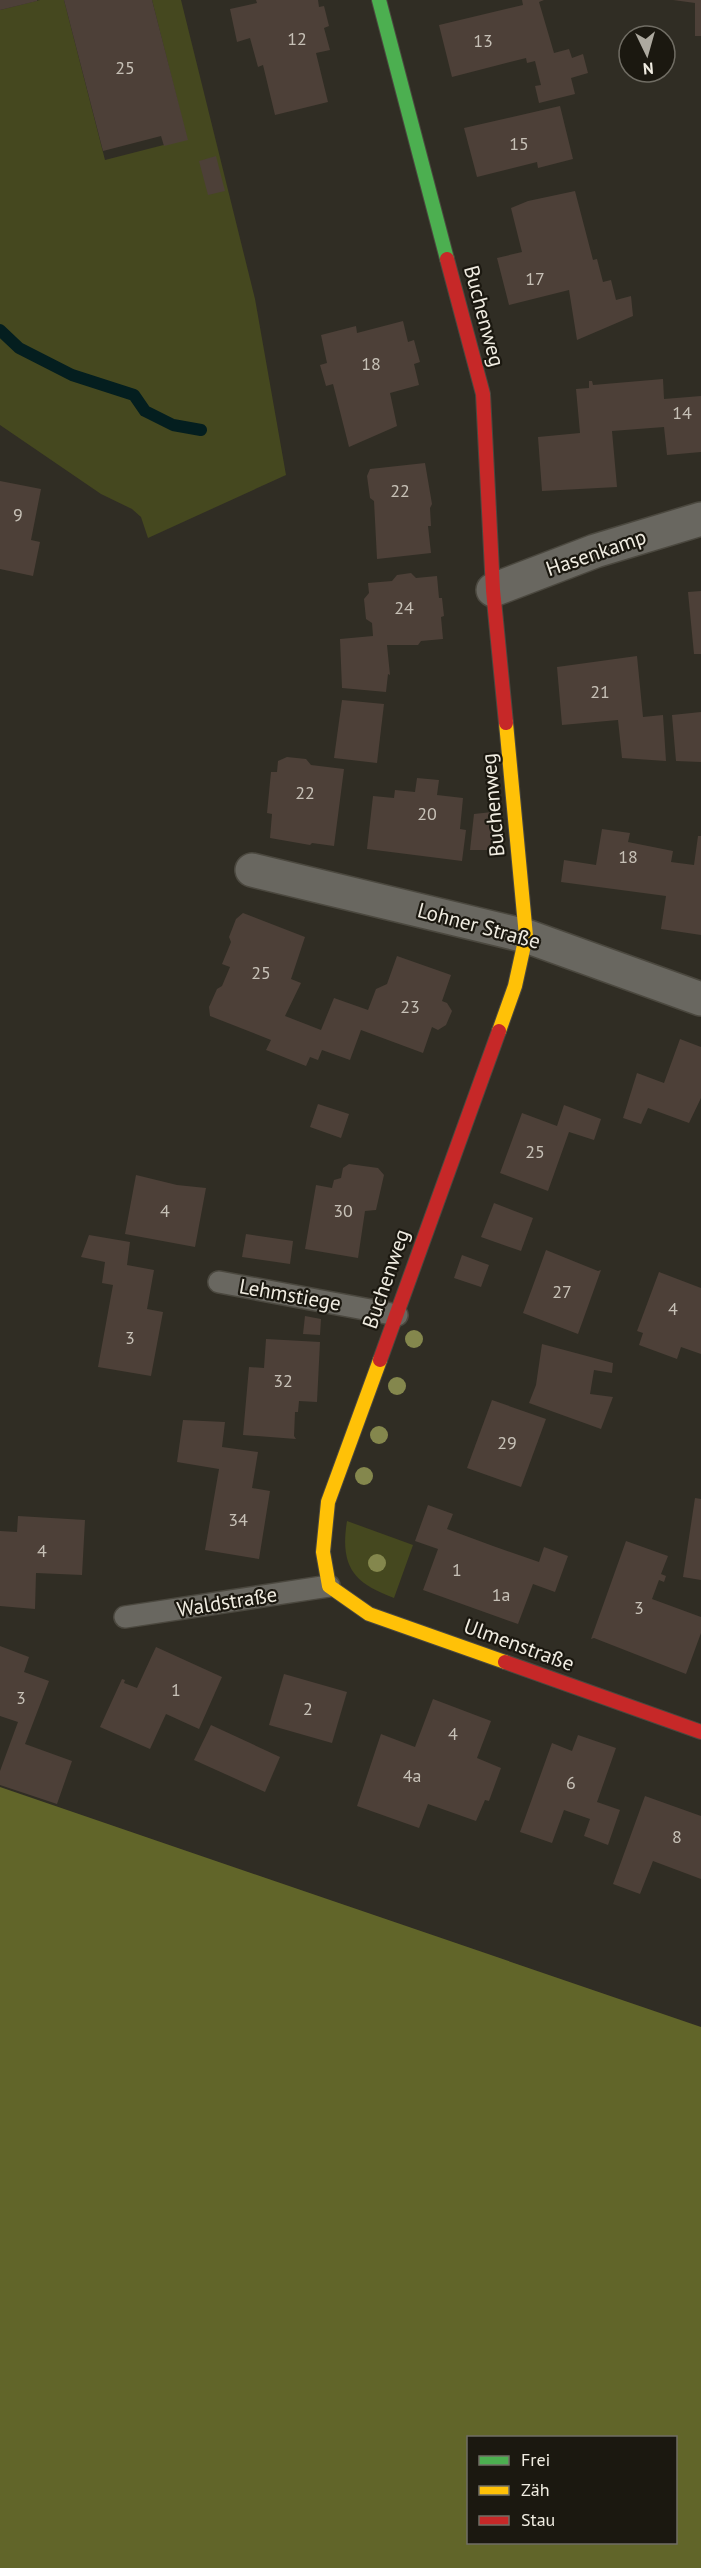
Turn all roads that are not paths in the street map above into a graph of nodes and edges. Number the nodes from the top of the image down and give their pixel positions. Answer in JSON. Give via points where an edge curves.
{"nodes":[{"id":1,"x":379,"y":0,"type":"edge"},
{"id":2,"x":701,"y":519,"type":"edge"},
{"id":3,"x":493,"y":590,"type":"junction"},
{"id":4,"x":252,"y":870,"type":"dead end"},
{"id":5,"x":526,"y":936,"type":"junction"},
{"id":6,"x":701,"y":999,"type":"edge"},
{"id":7,"x":219,"y":1282,"type":"dead end"},
{"id":8,"x":397,"y":1315,"type":"junction"},
{"id":9,"x":329,"y":1586,"type":"junction"},
{"id":10,"x":125,"y":1617,"type":"dead end"},
{"id":11,"x":701,"y":1732,"type":"edge"}],
"edges":[{"from":1,"to":3,"type":"street","name":"Buchenweg","via":[[483,394]]},
{"from":2,"to":3,"type":"street","name":"Hasenkamp","via":[[595,551]]},
{"from":3,"to":5,"type":"street","name":"Buchenweg"},
{"from":4,"to":5,"type":"street","name":"Lohner Straße"},
{"from":5,"to":6,"type":"street","name":"Lohner Straße"},
{"from":5,"to":8,"type":"street","name":"Buchenweg","via":[[515,986]]},
{"from":7,"to":8,"type":"lane","name":"Lehmstiege"},
{"from":8,"to":9,"type":"street","name":"Buchenweg","via":[[328,1502],[323,1552]]},
{"from":9,"to":10,"type":"lane","name":"Waldstraße"},
{"from":9,"to":11,"type":"street","name":"Ulmenstraße","via":[[369,1614]]}]}
